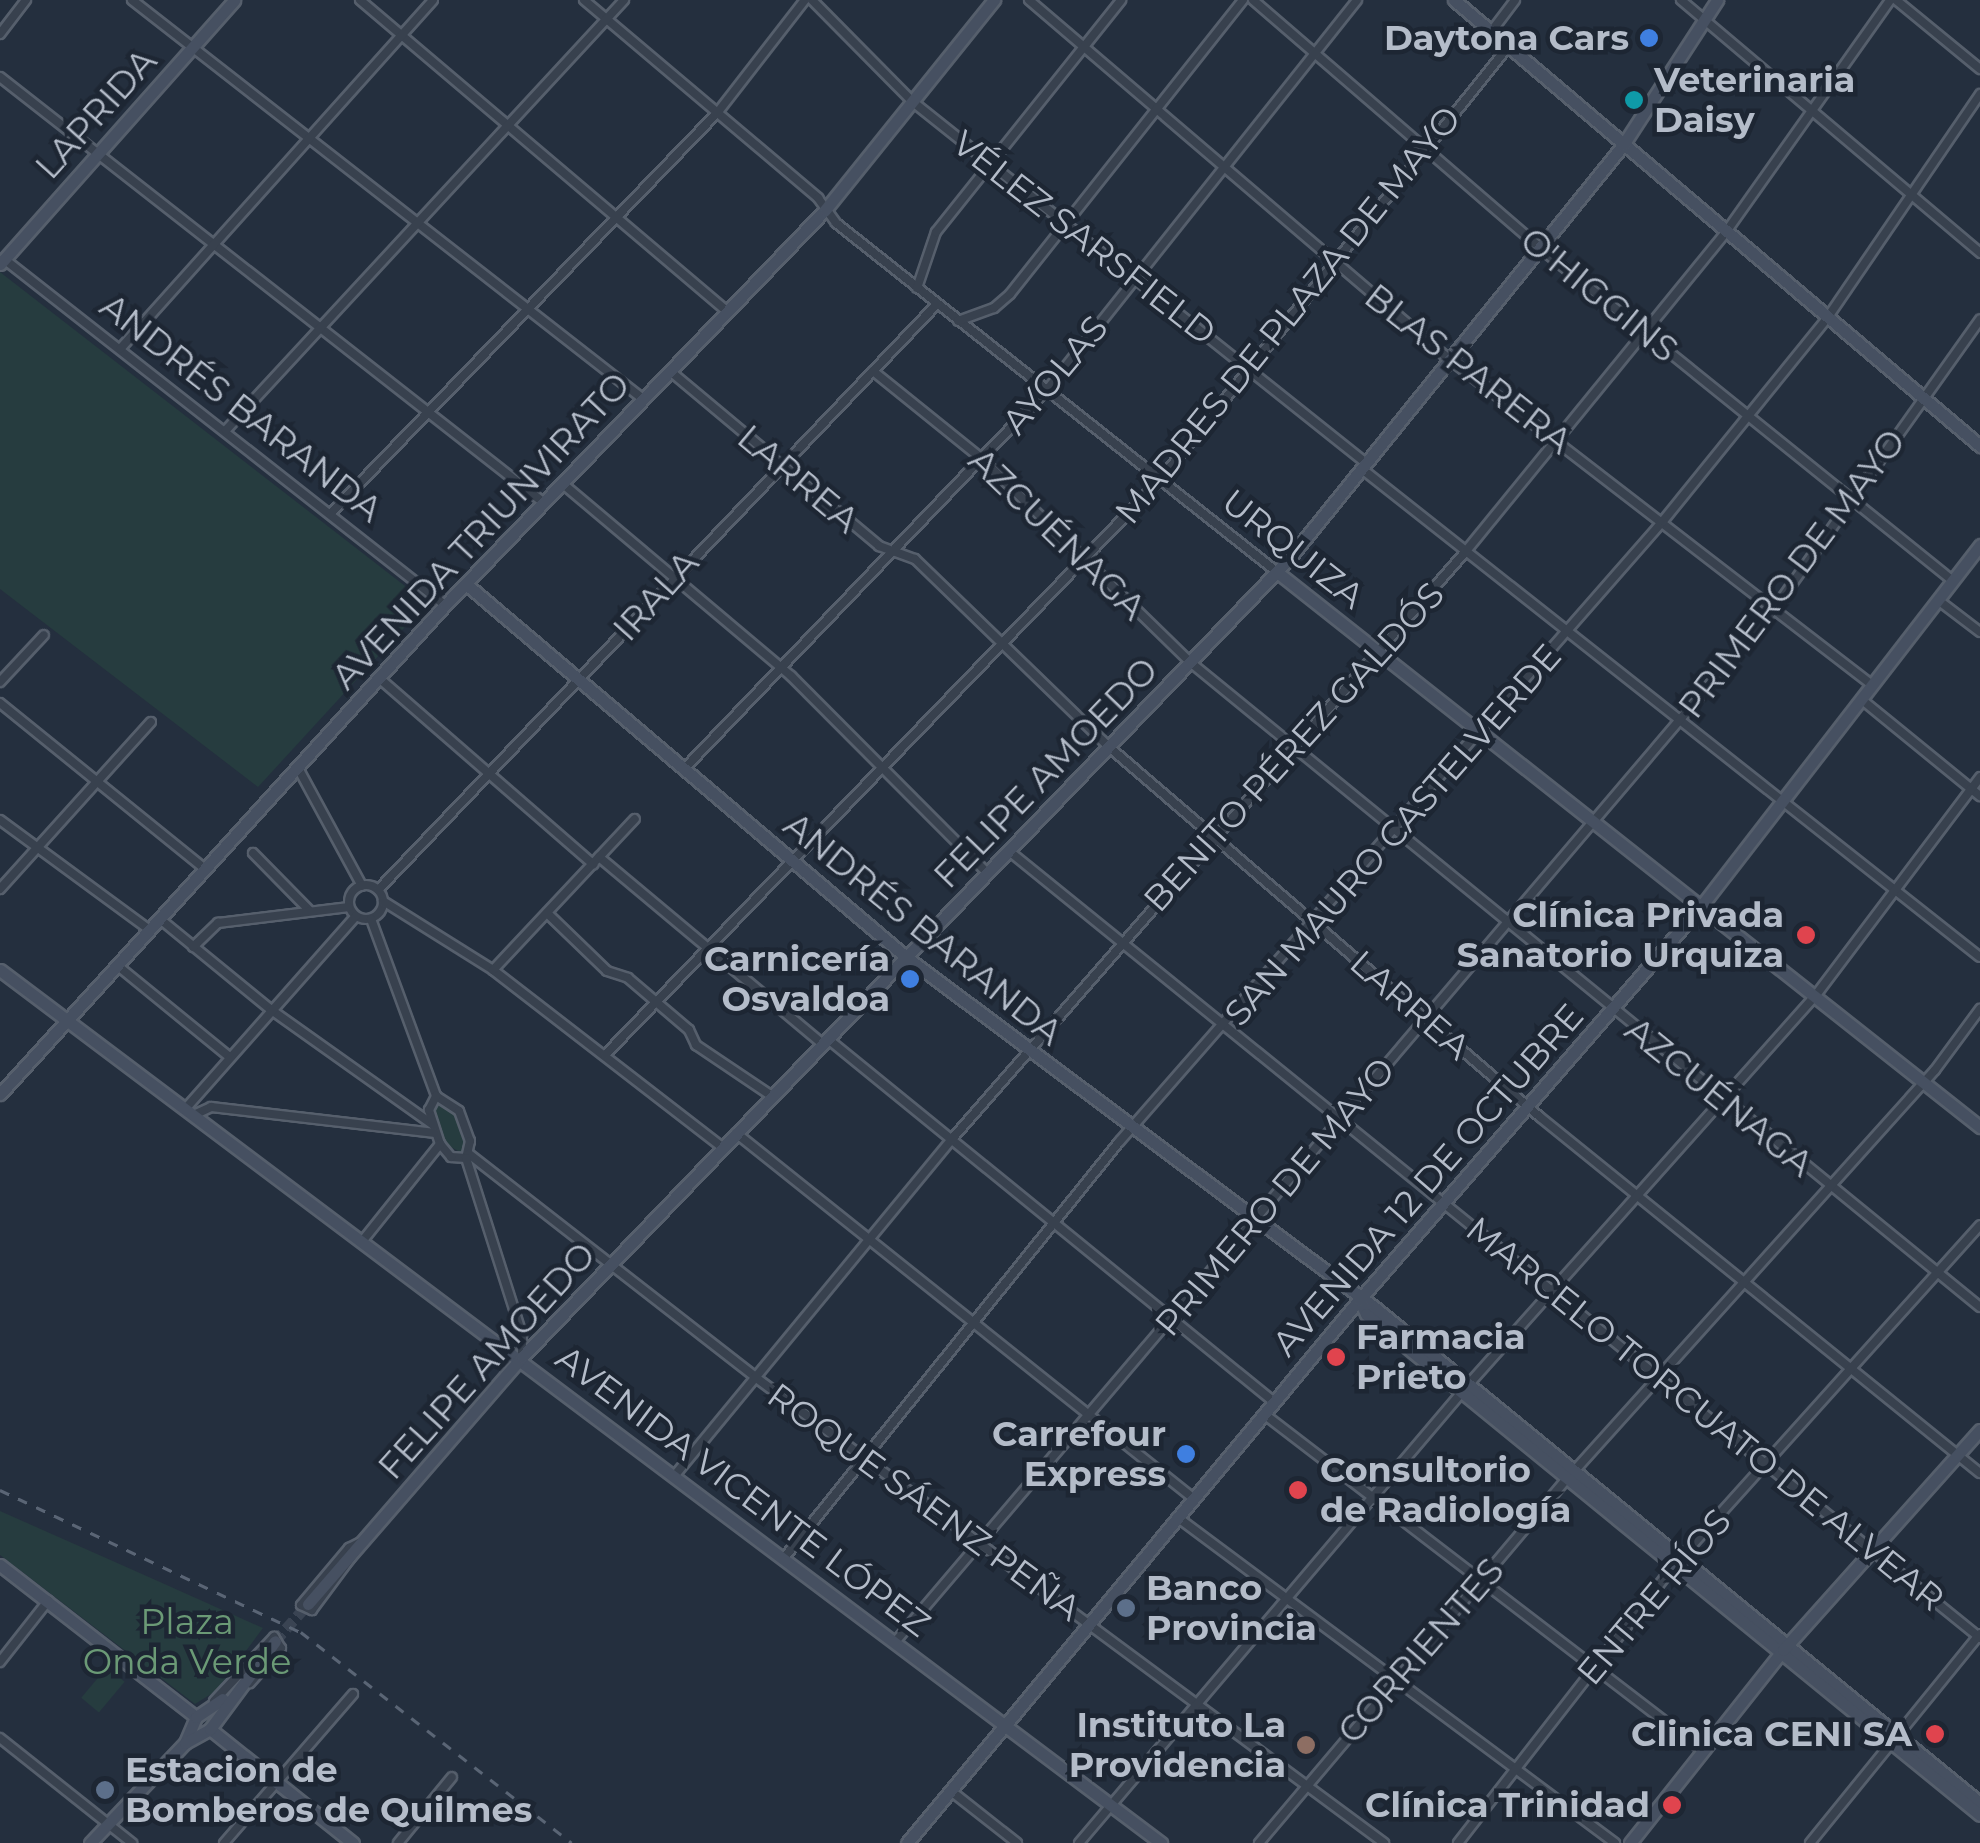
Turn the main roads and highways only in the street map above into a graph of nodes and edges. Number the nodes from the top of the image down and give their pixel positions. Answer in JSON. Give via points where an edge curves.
{"nodes":[{"id":1,"x":234,"y":0,"type":"edge"},
{"id":2,"x":994,"y":0,"type":"edge"},
{"id":3,"x":1454,"y":0,"type":"edge"},
{"id":4,"x":1717,"y":0,"type":"edge"},
{"id":5,"x":1623,"y":145,"type":"junction"},
{"id":6,"x":1,"y":260,"type":"edge"},
{"id":7,"x":1980,"y":446,"type":"edge"},
{"id":8,"x":1980,"y":545,"type":"edge"},
{"id":9,"x":1277,"y":572,"type":"junction"},
{"id":10,"x":466,"y":584,"type":"junction"},
{"id":11,"x":1702,"y":905,"type":"junction"},
{"id":12,"x":906,"y":956,"type":"junction"},
{"id":13,"x":0,"y":970,"type":"edge"},
{"id":14,"x":68,"y":1020,"type":"junction"},
{"id":15,"x":0,"y":1094,"type":"edge"},
{"id":16,"x":1980,"y":1127,"type":"edge"},
{"id":17,"x":1359,"y":1300,"type":"junction"},
{"id":18,"x":522,"y":1357,"type":"junction"},
{"id":19,"x":1980,"y":1430,"type":"edge"},
{"id":20,"x":0,"y":1565,"type":"edge"},
{"id":21,"x":308,"y":1604,"type":"tunnel mouth"},
{"id":22,"x":274,"y":1641,"type":"tunnel mouth"},
{"id":23,"x":1786,"y":1647,"type":"junction"},
{"id":24,"x":213,"y":1711,"type":"junction"},
{"id":25,"x":196,"y":1717,"type":"junction"},
{"id":26,"x":1003,"y":1725,"type":"junction"},
{"id":27,"x":210,"y":1728,"type":"junction"},
{"id":28,"x":1893,"y":1737,"type":"junction"},
{"id":29,"x":184,"y":1742,"type":"junction"},
{"id":30,"x":1980,"y":1803,"type":"edge"},
{"id":31,"x":1980,"y":1814,"type":"edge"},
{"id":32,"x":90,"y":1843,"type":"edge"},
{"id":33,"x":352,"y":1843,"type":"edge"},
{"id":34,"x":907,"y":1843,"type":"edge"},
{"id":35,"x":1162,"y":1843,"type":"edge"},
{"id":36,"x":1630,"y":1843,"type":"edge"}],
"edges":[{"from":1,"to":6,"type":"main road","name":"LAPRIDA"},
{"from":2,"to":10,"type":"main road","name":"AVENIDA TRIUNVIRATO","via":[[825,210]]},
{"from":3,"to":5,"type":"main road"},
{"from":4,"to":5,"type":"main road","name":"FELIPE AMOEDO"},
{"from":5,"to":7,"type":"main road"},
{"from":5,"to":9,"type":"main road","name":"FELIPE AMOEDO"},
{"from":8,"to":11,"type":"main road","name":"AVENIDA 12 DE OCTUBRE"},
{"from":9,"to":11,"type":"main road","name":"URQUIZA"},
{"from":9,"to":12,"type":"main road","name":"FELIPE AMOEDO"},
{"from":10,"to":12,"type":"main road","name":"ANDRÉS BARANDA"},
{"from":10,"to":14,"type":"main road","name":"AVENIDA TRIUNVIRATO"},
{"from":11,"to":16,"type":"main road","name":"URQUIZA"},
{"from":11,"to":17,"type":"main road","name":"AVENIDA 12 DE OCTUBRE"},
{"from":12,"to":17,"type":"main road","name":"ANDRÉS BARANDA"},
{"from":12,"to":18,"type":"main road","name":"FELIPE AMOEDO"},
{"from":13,"to":14,"type":"main road","name":"AVENIDA VICENTE LÓPEZ"},
{"from":14,"to":15,"type":"main road","name":"AVENIDA TRIUNVIRATO"},
{"from":14,"to":18,"type":"main road","name":"AVENIDA VICENTE LÓPEZ"},
{"from":17,"to":23,"type":"main road","name":"ANDRÉS BARANDA","via":[[1366,1314]]},
{"from":17,"to":26,"type":"main road","name":"AVENIDA 12 DE OCTUBRE"},
{"from":18,"to":21,"type":"main road","name":"FELIPE AMOEDO"},
{"from":18,"to":26,"type":"main road","name":"AVENIDA VICENTE LÓPEZ"},
{"from":19,"to":23,"type":"main road"},
{"from":20,"to":25,"type":"main road"},
{"from":22,"to":24,"type":"main road"},
{"from":23,"to":28,"type":"main road","name":"ANDRÉS BARANDA"},
{"from":23,"to":36,"type":"main road"},
{"from":24,"to":25,"type":"main road"},
{"from":24,"to":27,"type":"main road"},
{"from":25,"to":29,"type":"main road"},
{"from":26,"to":34,"type":"main road","name":"AVENIDA 12 DE OCTUBRE"},
{"from":26,"to":35,"type":"main road","name":"AVENIDA VICENTE LÓPEZ"},
{"from":27,"to":29,"type":"main road"},
{"from":27,"to":33,"type":"main road"},
{"from":28,"to":30,"type":"main road","name":"ANDRÉS BARANDA"},
{"from":28,"to":31,"type":"main road","name":"ANDRÉS BARANDA"},
{"from":29,"to":32,"type":"main road"}]}
